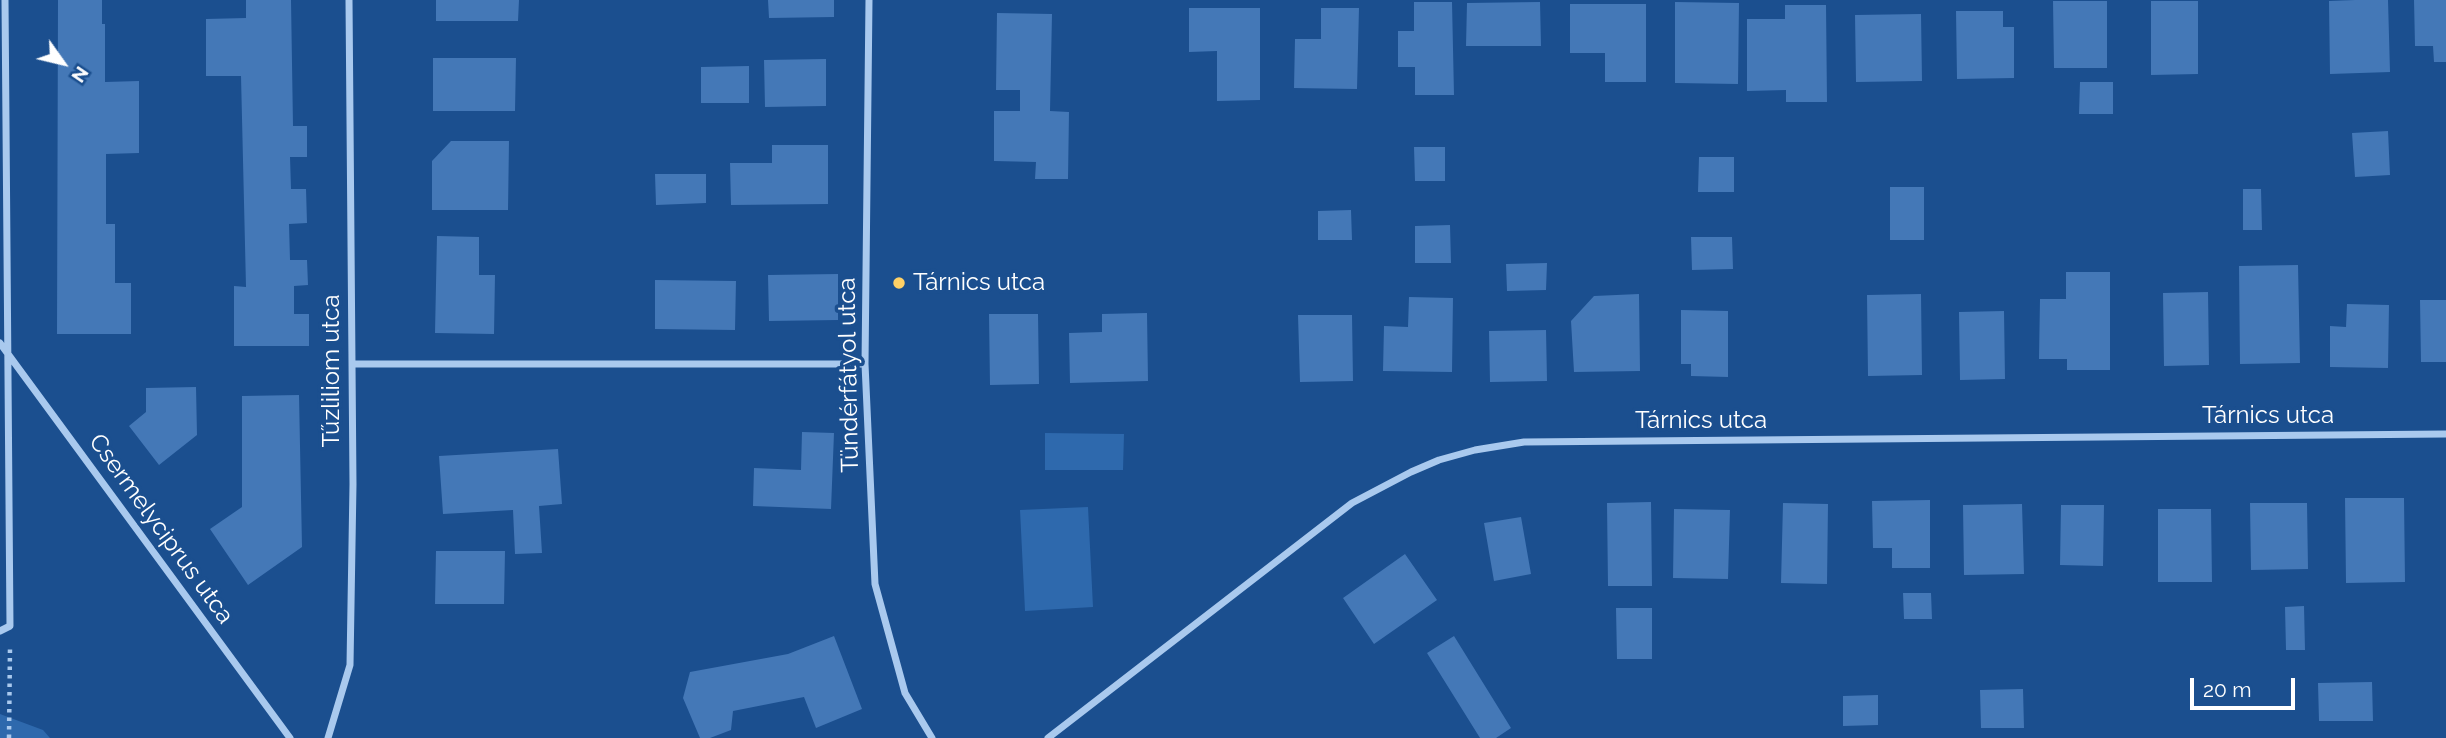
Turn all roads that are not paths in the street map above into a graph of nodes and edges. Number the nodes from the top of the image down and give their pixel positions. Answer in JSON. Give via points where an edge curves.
{"nodes":[{"id":1,"x":5,"y":0,"type":"edge"},
{"id":2,"x":349,"y":0,"type":"edge"},
{"id":3,"x":869,"y":0,"type":"edge"},
{"id":4,"x":0,"y":343,"type":"edge"},
{"id":5,"x":9,"y":355,"type":"junction"},
{"id":6,"x":352,"y":365,"type":"junction"},
{"id":7,"x":865,"y":365,"type":"junction"},
{"id":8,"x":2446,"y":434,"type":"edge"},
{"id":9,"x":0,"y":631,"type":"edge"},
{"id":10,"x":290,"y":738,"type":"edge"},
{"id":11,"x":328,"y":738,"type":"edge"},
{"id":12,"x":932,"y":738,"type":"edge"},
{"id":13,"x":1048,"y":738,"type":"edge"}],
"edges":[{"from":1,"to":5,"type":"street"},
{"from":2,"to":6,"type":"street","name":"Tűzliliom utca"},
{"from":3,"to":7,"type":"street","name":"Tündérfátyol utca"},
{"from":4,"to":5,"type":"street","name":"Csermelyciprus utca"},
{"from":5,"to":9,"type":"street","via":[[10,626]]},
{"from":5,"to":10,"type":"street","name":"Csermelyciprus utca"},
{"from":6,"to":7,"type":"street"},
{"from":6,"to":11,"type":"street","name":"Tűzliliom utca","via":[[350,665]]},
{"from":7,"to":12,"type":"street","name":"Tündérfátyol utca","via":[[875,584],[905,693]]},
{"from":8,"to":13,"type":"street","name":"Tárnics utca","via":[[1524,442],[1475,450],[1421,468],[1352,503]]}]}
